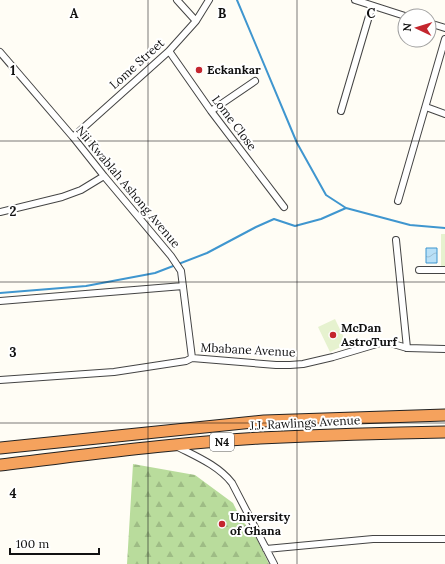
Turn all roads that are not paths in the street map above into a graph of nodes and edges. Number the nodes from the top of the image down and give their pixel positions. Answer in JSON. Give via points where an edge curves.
{"nodes":[{"id":1,"x":177,"y":0,"type":"edge"},
{"id":2,"x":209,"y":0,"type":"edge"},
{"id":3,"x":355,"y":0,"type":"edge"},
{"id":4,"x":372,"y":6,"type":"junction"},
{"id":5,"x":397,"y":14,"type":"edge"},
{"id":6,"x":196,"y":20,"type":"junction"},
{"id":7,"x":445,"y":39,"type":"edge"},
{"id":8,"x":169,"y":51,"type":"junction"},
{"id":9,"x":0,"y":52,"type":"edge"},
{"id":10,"x":255,"y":81,"type":"dead end"},
{"id":11,"x":426,"y":107,"type":"junction"},
{"id":12,"x":211,"y":111,"type":"junction"},
{"id":13,"x":341,"y":111,"type":"dead end"},
{"id":14,"x":445,"y":114,"type":"edge"},
{"id":15,"x":73,"y":137,"type":"junction"},
{"id":16,"x":104,"y":176,"type":"junction"},
{"id":17,"x":398,"y":201,"type":"dead end"},
{"id":18,"x":284,"y":207,"type":"dead end"},
{"id":19,"x":0,"y":212,"type":"edge"},
{"id":20,"x":396,"y":240,"type":"dead end"},
{"id":21,"x":419,"y":270,"type":"dead end"},
{"id":22,"x":445,"y":270,"type":"edge"},
{"id":23,"x":183,"y":286,"type":"junction"},
{"id":24,"x":0,"y":301,"type":"edge"},
{"id":25,"x":407,"y":348,"type":"junction"},
{"id":26,"x":445,"y":349,"type":"edge"},
{"id":27,"x":192,"y":358,"type":"junction"},
{"id":28,"x":0,"y":380,"type":"edge"},
{"id":29,"x":445,"y":415,"type":"edge"},
{"id":30,"x":445,"y":432,"type":"edge"},
{"id":31,"x":176,"y":446,"type":"junction"},
{"id":32,"x":0,"y":448,"type":"edge"},
{"id":33,"x":0,"y":465,"type":"edge"},
{"id":34,"x":445,"y":539,"type":"edge"},
{"id":35,"x":266,"y":549,"type":"junction"},
{"id":36,"x":274,"y":564,"type":"edge"}],
"edges":[{"from":1,"to":6,"type":"street"},
{"from":2,"to":6,"type":"street","name":"Lome Street"},
{"from":3,"to":4,"type":"street"},
{"from":4,"to":5,"type":"street"},
{"from":4,"to":13,"type":"street"},
{"from":6,"to":8,"type":"street","name":"Lome Street"},
{"from":7,"to":11,"type":"street"},
{"from":8,"to":12,"type":"street","name":"Lome Close"},
{"from":8,"to":15,"type":"street","name":"Lome Street"},
{"from":9,"to":15,"type":"street","name":"Nii Kwablah Ashong Avenue"},
{"from":10,"to":12,"type":"street"},
{"from":11,"to":14,"type":"street"},
{"from":11,"to":17,"type":"street"},
{"from":12,"to":18,"type":"street","name":"Lome Close"},
{"from":15,"to":16,"type":"street","name":"Nii Kwablah Ashong Avenue"},
{"from":16,"to":19,"type":"street","via":[[81,190],[62,197]]},
{"from":16,"to":23,"type":"street","name":"Nii Kwablah Ashong Avenue","via":[[171,256],[181,271]]},
{"from":20,"to":25,"type":"street"},
{"from":21,"to":22,"type":"street"},
{"from":23,"to":24,"type":"street"},
{"from":23,"to":27,"type":"street","name":"Nii Kwablah Ashong Avenue"},
{"from":25,"to":26,"type":"street","name":"Mbabane Avenue"},
{"from":25,"to":27,"type":"street","name":"Mbabane Avenue","via":[[380,343],[333,357],[290,365]]},
{"from":27,"to":28,"type":"street","name":"Mbabane Avenue","via":[[114,372]]},
{"from":29,"to":32,"type":"highway","name":"J.J. Rawlings Avenue","number":"N4","via":[[264,421]]},
{"from":30,"to":31,"type":"highway","name":"J.J. Rawlings Avenue","number":"N4","via":[[356,433]]},
{"from":31,"to":33,"type":"highway","name":"J.J. Rawlings Avenue","number":"N4"},
{"from":31,"to":35,"type":"street","via":[[216,468],[228,478]]},
{"from":34,"to":35,"type":"street","via":[[373,540]]},
{"from":35,"to":36,"type":"street"}]}
